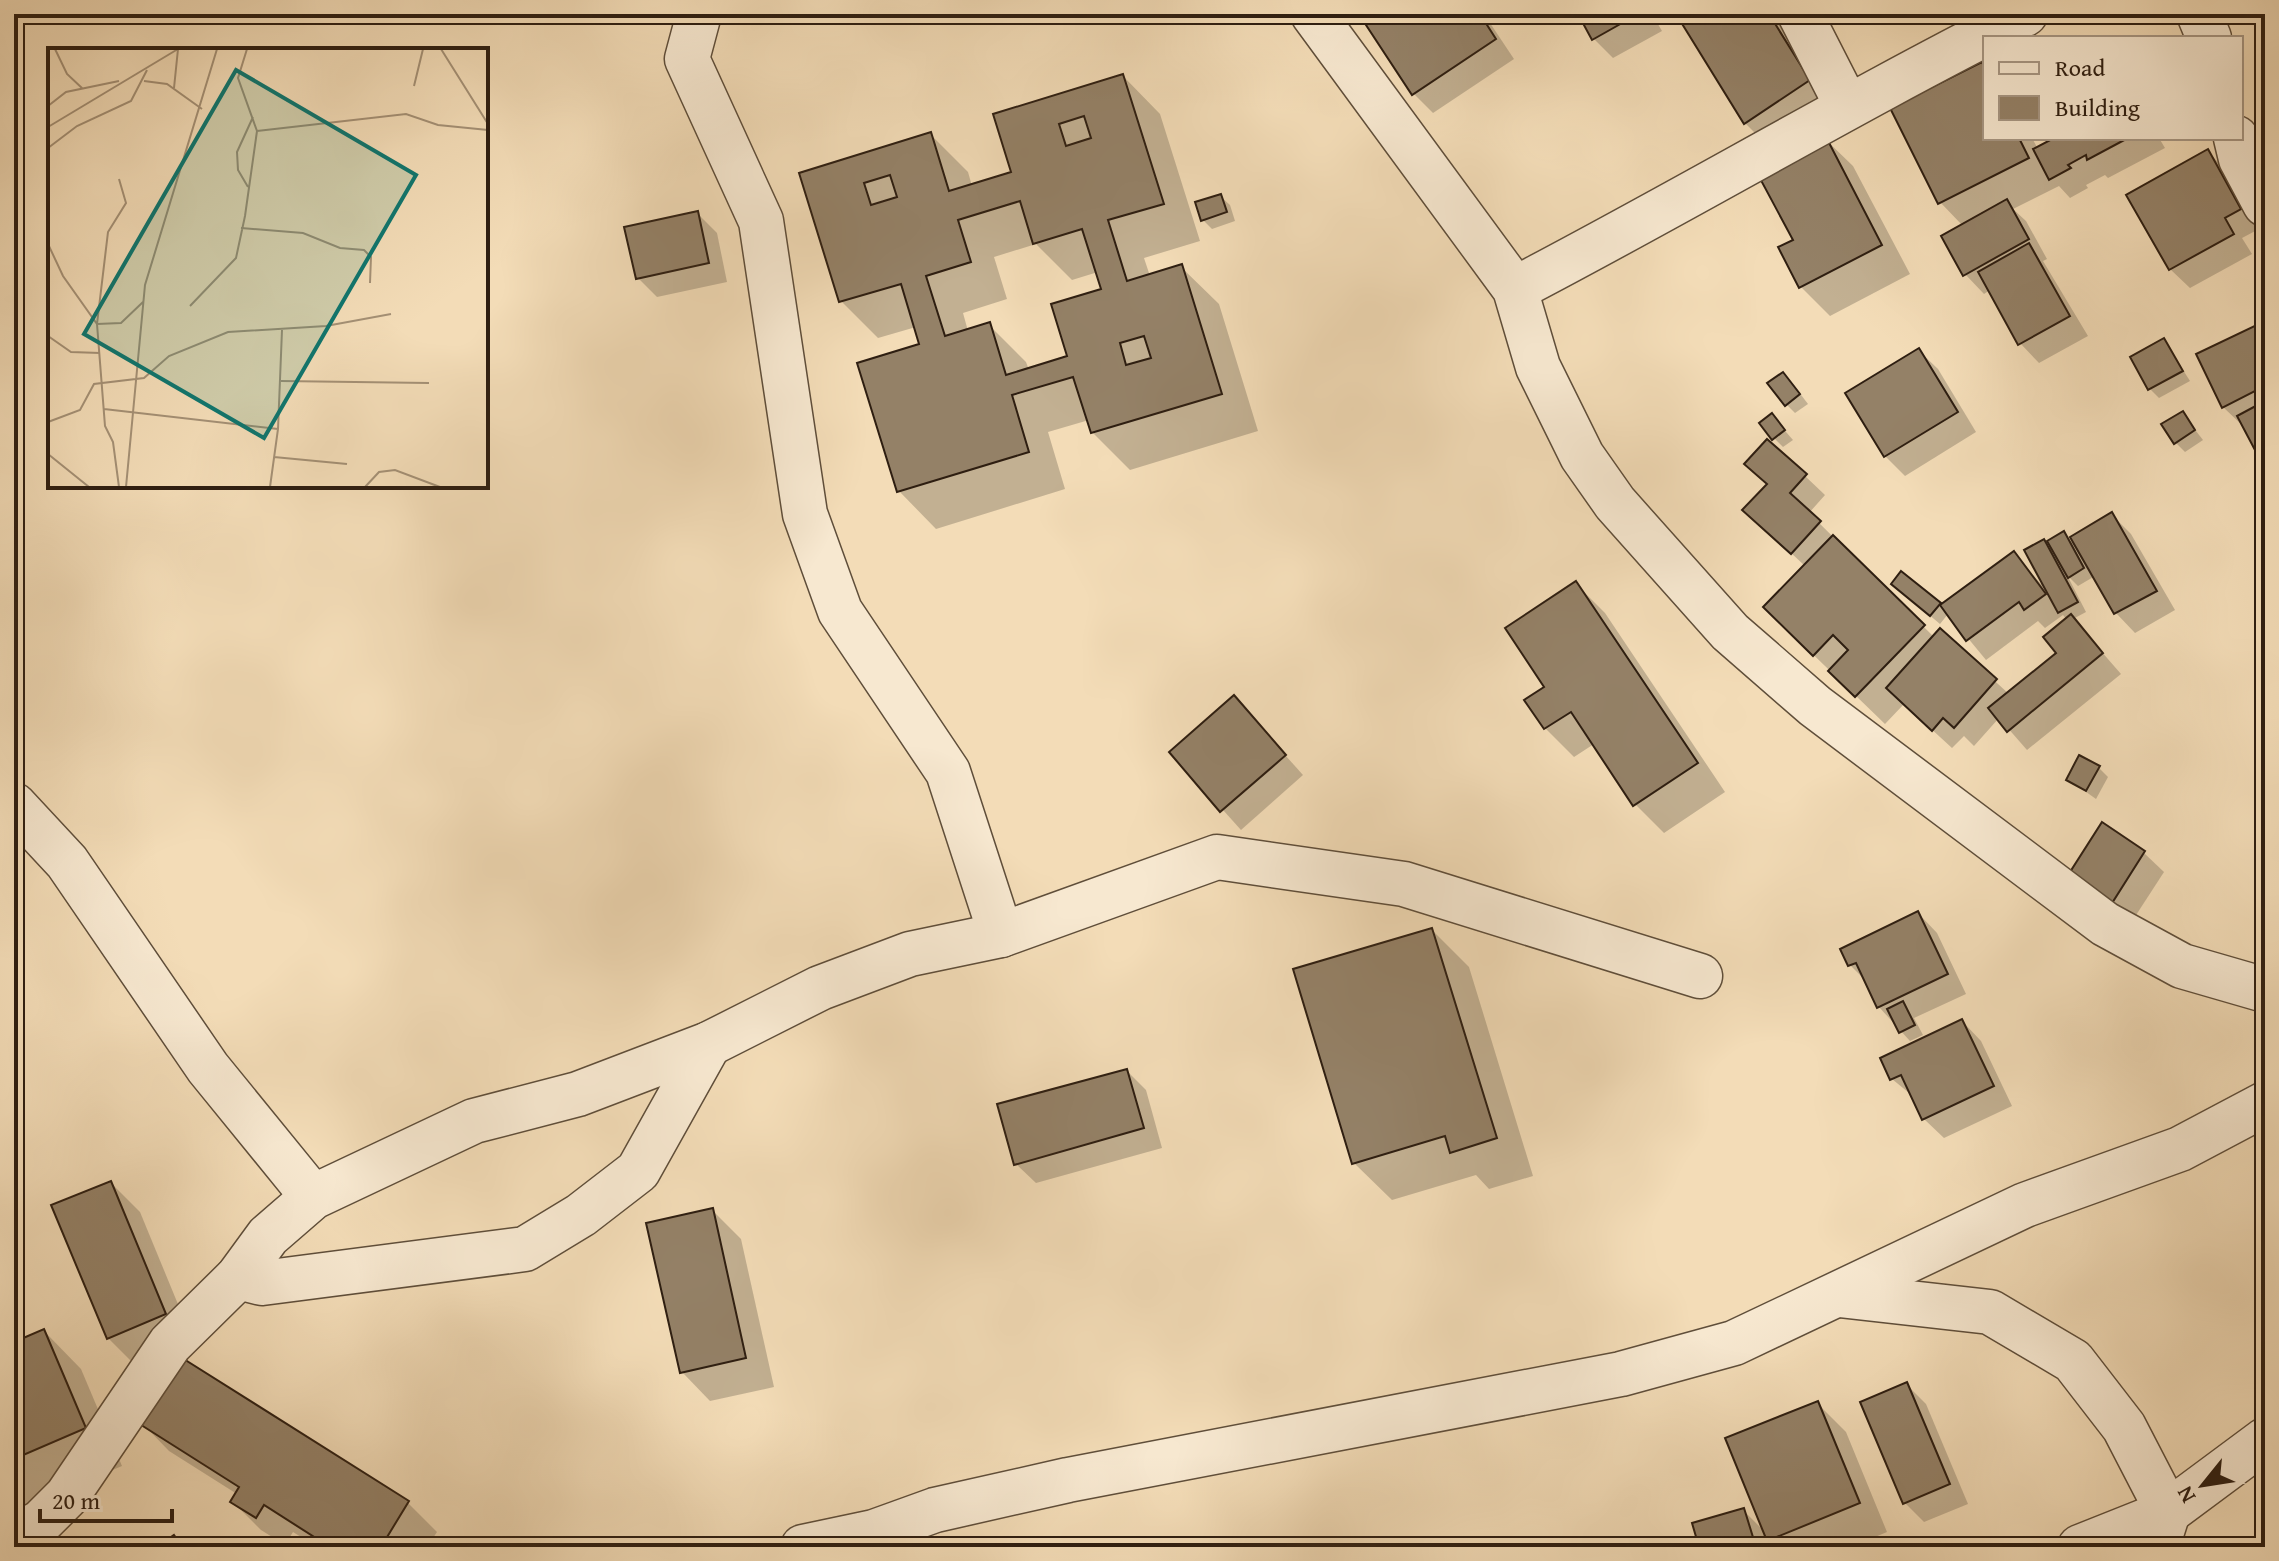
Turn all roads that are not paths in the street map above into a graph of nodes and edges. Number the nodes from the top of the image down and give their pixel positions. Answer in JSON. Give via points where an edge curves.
{"nodes":[{"id":1,"x":699,"y":14,"type":"edge"},
{"id":2,"x":1313,"y":14,"type":"edge"},
{"id":3,"x":1800,"y":14,"type":"edge"},
{"id":4,"x":2025,"y":14,"type":"edge"},
{"id":5,"x":2199,"y":14,"type":"edge"},
{"id":6,"x":2208,"y":36,"type":"edge"},
{"id":7,"x":1847,"y":106,"type":"junction"},
{"id":8,"x":2236,"y":140,"type":"edge"},
{"id":9,"x":2265,"y":204,"type":"edge"},
{"id":10,"x":1515,"y":289,"type":"junction"},
{"id":11,"x":14,"y":805,"type":"edge"},
{"id":12,"x":1001,"y":935,"type":"junction"},
{"id":13,"x":1700,"y":976,"type":"dead end"},
{"id":14,"x":2265,"y":990,"type":"edge"},
{"id":15,"x":709,"y":1044,"type":"junction"},
{"id":16,"x":2265,"y":1104,"type":"edge"},
{"id":17,"x":313,"y":1197,"type":"junction"},
{"id":18,"x":238,"y":1277,"type":"junction"},
{"id":19,"x":1839,"y":1295,"type":"junction"},
{"id":20,"x":2265,"y":1440,"type":"edge"},
{"id":21,"x":2163,"y":1529,"type":"edge"},
{"id":22,"x":14,"y":1537,"type":"edge"},
{"id":23,"x":803,"y":1547,"type":"edge"},
{"id":24,"x":2080,"y":1547,"type":"edge"}],
"edges":[{"from":1,"to":12,"type":"street","via":[[687,59],[761,221],[805,514],[840,611],[948,772]]},
{"from":2,"to":10,"type":"street"},
{"from":3,"to":7,"type":"street"},
{"from":4,"to":7,"type":"street"},
{"from":5,"to":6,"type":"street"},
{"from":7,"to":10,"type":"street","via":[[1669,209]]},
{"from":8,"to":9,"type":"street"},
{"from":10,"to":14,"type":"street","via":[[1538,367],[1582,456],[1615,503],[1730,632],[1815,706],[2105,924],[2182,966]]},
{"from":11,"to":17,"type":"street","via":[[67,862],[208,1068]]},
{"from":12,"to":13,"type":"street","via":[[1217,857],[1404,884]]},
{"from":12,"to":15,"type":"street","via":[[897,959],[820,988]]},
{"from":15,"to":17,"type":"street","via":[[578,1094],[474,1121]]},
{"from":15,"to":18,"type":"street","via":[[638,1171],[525,1249],[262,1283]]},
{"from":16,"to":19,"type":"street","via":[[2180,1149],[2025,1205]]},
{"from":17,"to":18,"type":"street","via":[[268,1236]]},
{"from":18,"to":22,"type":"street","via":[[170,1344],[67,1496],[41,1522]]},
{"from":19,"to":21,"type":"street","via":[[1990,1312],[2073,1361],[2124,1427]]},
{"from":19,"to":23,"type":"street","via":[[1734,1343],[1621,1374],[1068,1480]]},
{"from":20,"to":21,"type":"street"},
{"from":21,"to":24,"type":"street"}]}
